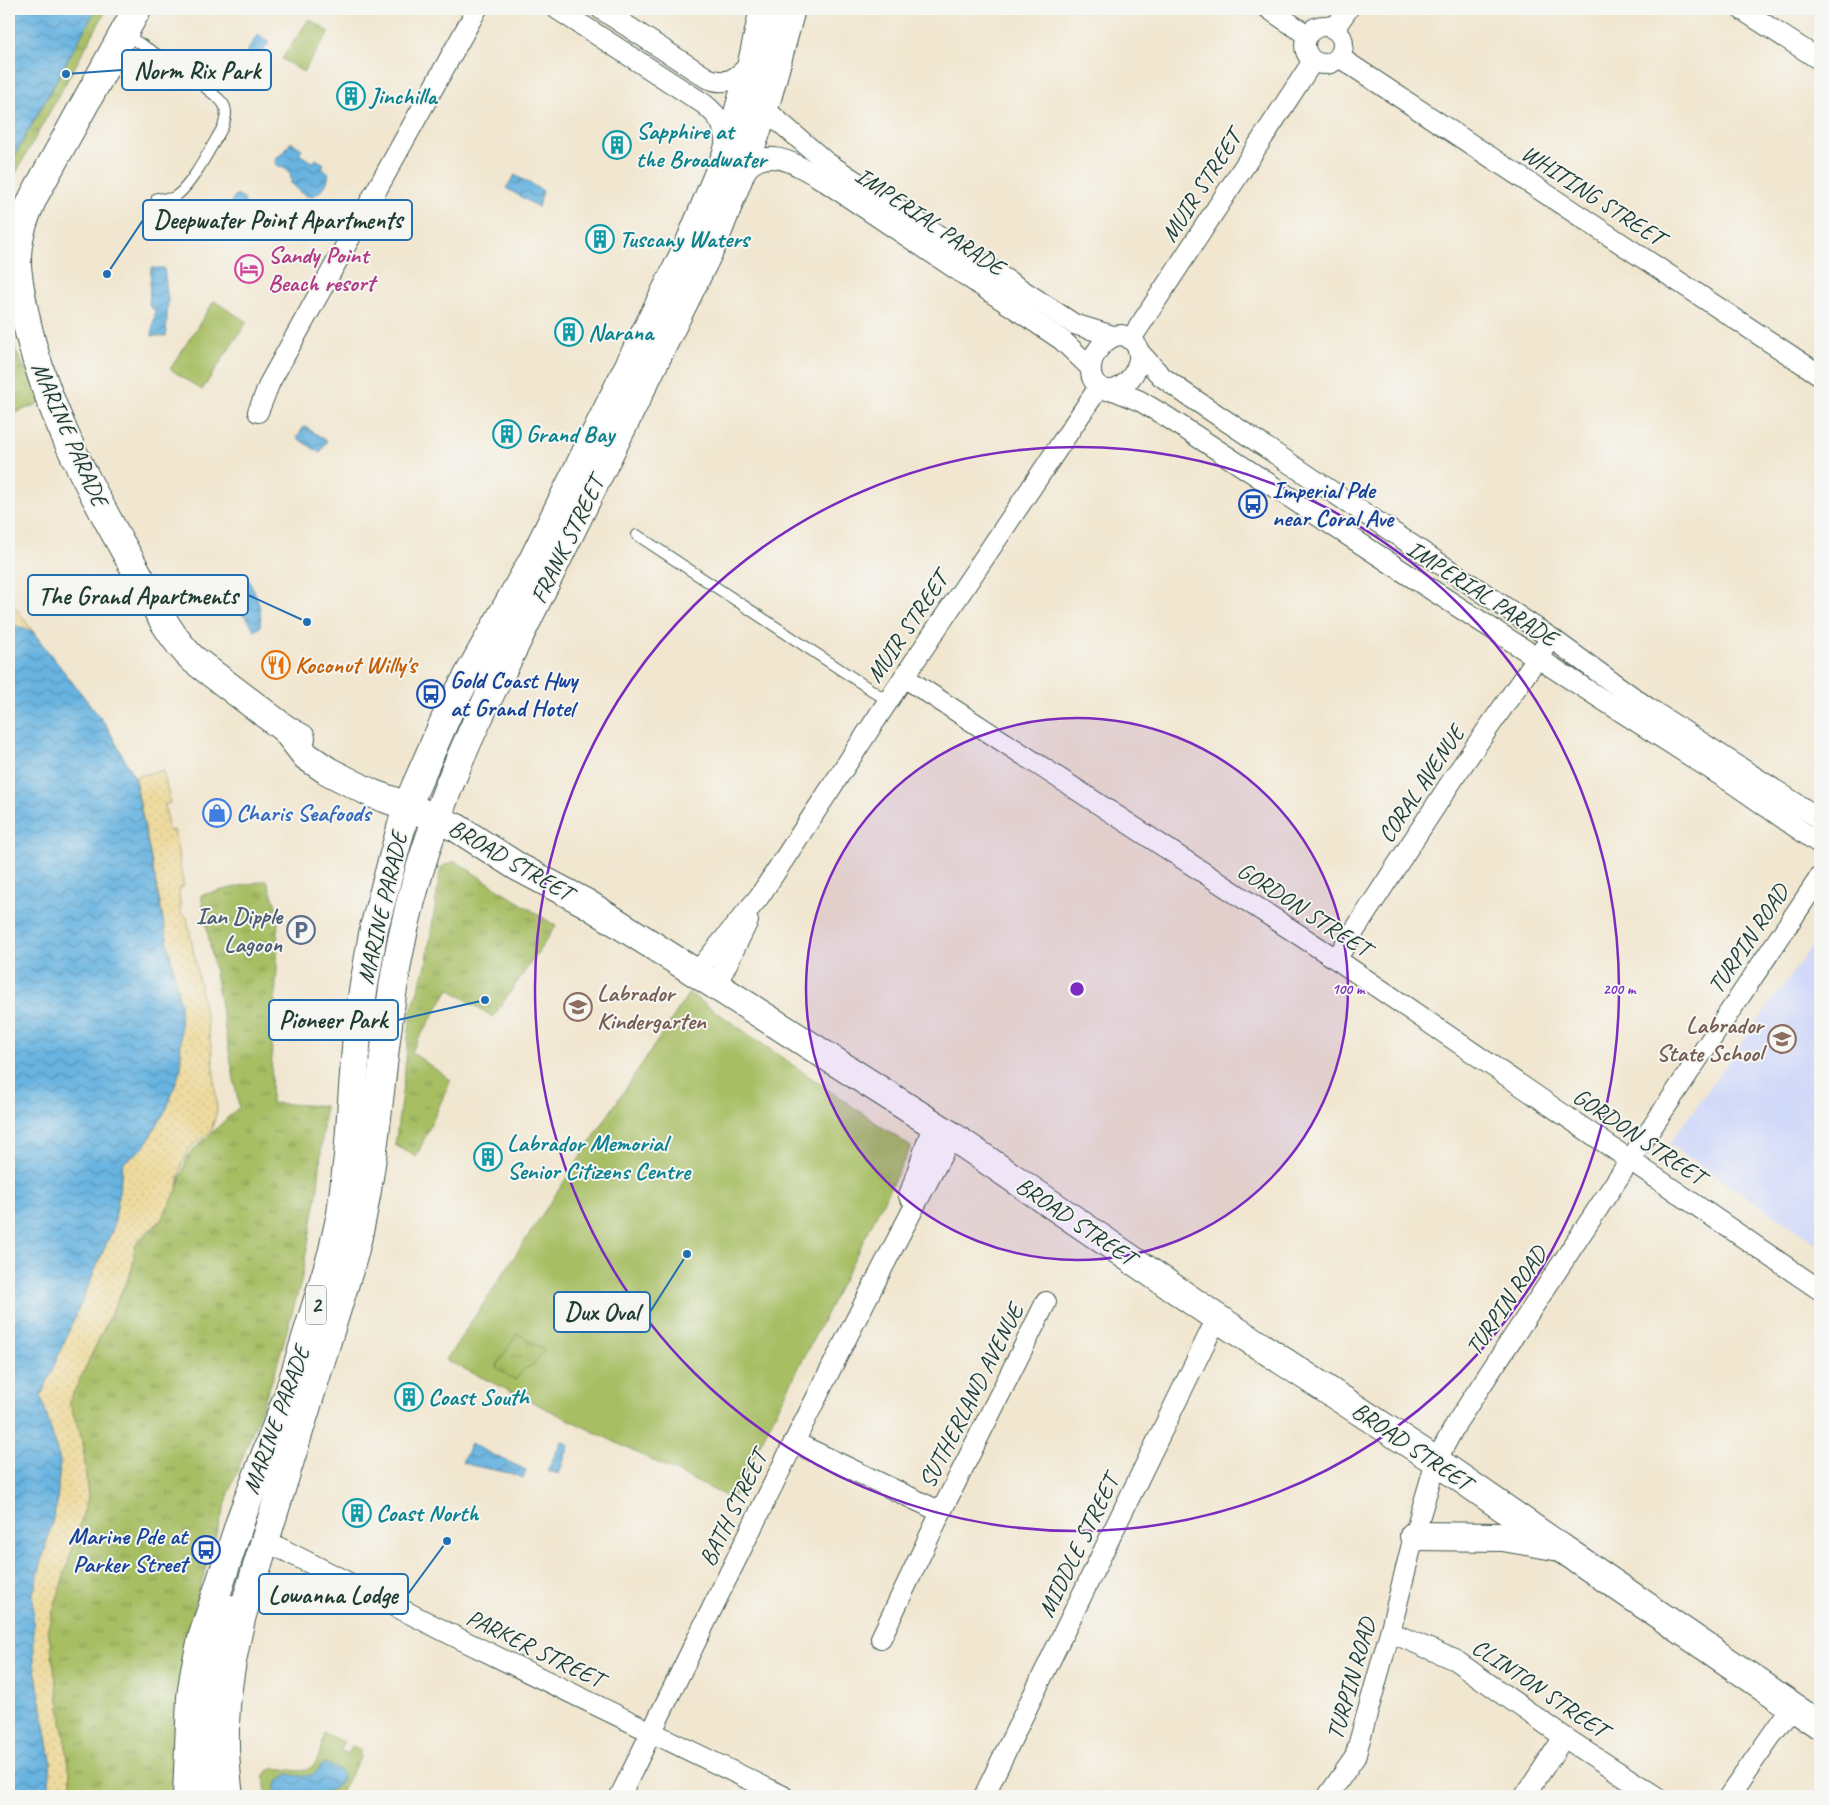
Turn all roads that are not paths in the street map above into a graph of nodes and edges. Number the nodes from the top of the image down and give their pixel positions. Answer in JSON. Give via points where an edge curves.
{"nodes":[{"id":1,"x":137,"y":9,"type":"edge"},
{"id":2,"x":477,"y":9,"type":"edge"},
{"id":3,"x":557,"y":9,"type":"edge"},
{"id":4,"x":601,"y":9,"type":"edge"},
{"id":5,"x":764,"y":9,"type":"edge"},
{"id":6,"x":791,"y":9,"type":"edge"},
{"id":7,"x":1268,"y":9,"type":"edge"},
{"id":8,"x":1348,"y":9,"type":"edge"},
{"id":9,"x":1741,"y":9,"type":"edge"},
{"id":10,"x":1334,"y":29,"type":"junction"},
{"id":11,"x":124,"y":33,"type":"junction"},
{"id":12,"x":1308,"y":35,"type":"junction"},
{"id":13,"x":1339,"y":57,"type":"junction"},
{"id":14,"x":1820,"y":60,"type":"edge"},
{"id":15,"x":1313,"y":61,"type":"junction"},
{"id":16,"x":752,"y":63,"type":"junction"},
{"id":17,"x":768,"y":95,"type":"junction"},
{"id":18,"x":727,"y":153,"type":"junction"},
{"id":19,"x":736,"y":185,"type":"junction"},
{"id":20,"x":157,"y":198,"type":"dead end"},
{"id":21,"x":955,"y":258,"type":"junction"},
{"id":22,"x":1128,"y":343,"type":"junction"},
{"id":23,"x":1091,"y":368,"type":"junction"},
{"id":24,"x":1820,"y":375,"type":"edge"},
{"id":25,"x":1107,"y":389,"type":"junction"},
{"id":26,"x":258,"y":412,"type":"dead end"},
{"id":27,"x":637,"y":535,"type":"dead end"},
{"id":28,"x":1422,"y":551,"type":"junction"},
{"id":29,"x":1407,"y":574,"type":"junction"},
{"id":30,"x":1551,"y":638,"type":"junction"},
{"id":31,"x":1537,"y":658,"type":"junction"},
{"id":32,"x":904,"y":677,"type":"junction"},
{"id":33,"x":888,"y":701,"type":"junction"},
{"id":34,"x":407,"y":806,"type":"junction"},
{"id":35,"x":436,"y":818,"type":"junction"},
{"id":36,"x":1820,"y":819,"type":"edge"},
{"id":37,"x":1820,"y":844,"type":"edge"},
{"id":38,"x":1820,"y":877,"type":"edge"},
{"id":39,"x":1336,"y":959,"type":"junction"},
{"id":40,"x":706,"y":980,"type":"junction"},
{"id":41,"x":943,"y":1130,"type":"junction"},
{"id":42,"x":1630,"y":1160,"type":"junction"},
{"id":43,"x":1820,"y":1290,"type":"edge"},
{"id":44,"x":1046,"y":1302,"type":"dead end"},
{"id":45,"x":1218,"y":1318,"type":"junction"},
{"id":46,"x":794,"y":1442,"type":"junction"},
{"id":47,"x":1436,"y":1461,"type":"junction"},
{"id":48,"x":287,"y":1470,"type":"junction"},
{"id":49,"x":941,"y":1512,"type":"junction"},
{"id":50,"x":1414,"y":1536,"type":"junction"},
{"id":51,"x":266,"y":1541,"type":"junction"},
{"id":52,"x":1560,"y":1546,"type":"junction"},
{"id":53,"x":1390,"y":1632,"type":"junction"},
{"id":54,"x":881,"y":1638,"type":"dead end"},
{"id":55,"x":1792,"y":1706,"type":"junction"},
{"id":56,"x":1820,"y":1725,"type":"edge"},
{"id":57,"x":652,"y":1732,"type":"junction"},
{"id":58,"x":1564,"y":1736,"type":"junction"},
{"id":59,"x":186,"y":1796,"type":"edge"},
{"id":60,"x":213,"y":1796,"type":"edge"},
{"id":61,"x":229,"y":1796,"type":"edge"},
{"id":62,"x":620,"y":1796,"type":"edge"},
{"id":63,"x":783,"y":1796,"type":"edge"},
{"id":64,"x":984,"y":1796,"type":"edge"},
{"id":65,"x":1328,"y":1796,"type":"edge"},
{"id":66,"x":1525,"y":1796,"type":"edge"},
{"id":67,"x":1655,"y":1796,"type":"edge"},
{"id":68,"x":1729,"y":1796,"type":"edge"}],
"edges":[{"from":1,"to":11,"type":"main road","name":"MARINE PARADE"},
{"from":2,"to":26,"type":"street","via":[[270,382]]},
{"from":3,"to":18,"type":"street","via":[[708,108],[722,121]]},
{"from":4,"to":16,"type":"street","via":[[707,78],[726,81],[736,78]]},
{"from":5,"to":16,"type":"main road","name":"FRANK STREET","number":"2"},
{"from":6,"to":17,"type":"main road","name":"FRANK STREET","number":"2"},
{"from":7,"to":12,"type":"street"},
{"from":8,"to":10,"type":"street"},
{"from":9,"to":14,"type":"street"},
{"from":10,"to":12,"type":"street","via":[[1322,26],[1311,30]]},
{"from":10,"to":13,"type":"street","via":[[1342,38]]},
{"from":11,"to":20,"type":"lane","via":[[195,80],[224,104],[226,111],[223,127],[189,183],[174,198]]},
{"from":11,"to":34,"type":"main road","name":"MARINE PARADE","via":[[24,220],[17,265],[35,355],[68,441],[112,528],[182,649],[285,729],[306,756],[374,794]]},
{"from":12,"to":15,"type":"street","via":[[1306,53]]},
{"from":13,"to":15,"type":"street","via":[[1325,64]]},
{"from":13,"to":24,"type":"street","name":"WHITING STREET"},
{"from":15,"to":22,"type":"street","name":"MUIR STREET"},
{"from":16,"to":18,"type":"main road","name":"FRANK STREET","number":"2"},
{"from":17,"to":19,"type":"main road","name":"FRANK STREET","number":"2"},
{"from":17,"to":21,"type":"street","name":"IMPERIAL PARADE","via":[[768,112],[826,162]]},
{"from":18,"to":34,"type":"main road","name":"FRANK STREET","number":"2","via":[[672,281],[538,550],[450,706]]},
{"from":19,"to":21,"type":"street","name":"IMPERIAL PARADE","via":[[748,166],[759,160],[773,158],[794,163]]},
{"from":19,"to":35,"type":"main road","name":"FRANK STREET","number":"2","via":[[689,294],[477,717]]},
{"from":21,"to":22,"type":"street","name":"IMPERIAL PARADE","via":[[1074,324]]},
{"from":21,"to":23,"type":"street","name":"IMPERIAL PARADE","via":[[1062,340]]},
{"from":22,"to":23,"type":"street","via":[[1103,344]]},
{"from":22,"to":25,"type":"street","via":[[1137,365],[1124,386]]},
{"from":22,"to":28,"type":"street","name":"IMPERIAL PARADE","via":[[1161,376],[1186,394]]},
{"from":23,"to":25,"type":"street","via":[[1092,378]]},
{"from":25,"to":29,"type":"street","name":"IMPERIAL PARADE","via":[[1140,401],[1167,417]]},
{"from":25,"to":32,"type":"street","name":"MUIR STREET"},
{"from":27,"to":33,"type":"lane"},
{"from":28,"to":29,"type":"street"},
{"from":28,"to":30,"type":"street","name":"IMPERIAL PARADE"},
{"from":29,"to":31,"type":"street","name":"IMPERIAL PARADE"},
{"from":30,"to":31,"type":"street","name":"CORAL AVENUE"},
{"from":30,"to":36,"type":"street","name":"IMPERIAL PARADE","via":[[1648,708]]},
{"from":31,"to":37,"type":"street","name":"IMPERIAL PARADE","via":[[1737,786]]},
{"from":31,"to":39,"type":"street","name":"CORAL AVENUE","via":[[1457,773]]},
{"from":32,"to":33,"type":"street","name":"MUIR STREET"},
{"from":32,"to":39,"type":"street","name":"GORDON STREET"},
{"from":33,"to":40,"type":"street","name":"MUIR STREET"},
{"from":34,"to":35,"type":"main road","name":"BROAD STREET"},
{"from":34,"to":59,"type":"main road","name":"MARINE PARADE","number":"2","via":[[374,928],[363,991],[348,1156],[332,1254],[288,1396],[243,1513],[203,1635],[192,1697]]},
{"from":35,"to":40,"type":"main road","name":"BROAD STREET","via":[[462,816],[480,824],[516,847],[586,903]]},
{"from":35,"to":48,"type":"main road","name":"MARINE PARADE","number":"2","via":[[414,890],[393,988],[364,1215]]},
{"from":38,"to":42,"type":"street","name":"TURPIN ROAD"},
{"from":39,"to":42,"type":"street","name":"GORDON STREET"},
{"from":40,"to":41,"type":"main road","name":"BROAD STREET"},
{"from":41,"to":45,"type":"main road","name":"BROAD STREET"},
{"from":41,"to":46,"type":"street","name":"BATH STREET","via":[[894,1244]]},
{"from":42,"to":43,"type":"street","name":"GORDON STREET"},
{"from":42,"to":47,"type":"street","name":"TURPIN ROAD","via":[[1478,1387]]},
{"from":44,"to":49,"type":"street","name":"SUTHERLAND AVENUE"},
{"from":45,"to":47,"type":"main road","name":"BROAD STREET"},
{"from":45,"to":64,"type":"street","name":"MIDDLE STREET"},
{"from":46,"to":49,"type":"street","name":"SUTHERLAND AVENUE"},
{"from":46,"to":57,"type":"street","name":"BATH STREET"},
{"from":47,"to":50,"type":"street","name":"TURPIN ROAD"},
{"from":47,"to":52,"type":"main road","name":"BROAD STREET"},
{"from":48,"to":51,"type":"main road","name":"MARINE PARADE","number":"2"},
{"from":48,"to":60,"type":"main road","via":[[263,1512],[221,1646],[210,1716]]},
{"from":49,"to":54,"type":"street","name":"SUTHERLAND AVENUE"},
{"from":50,"to":52,"type":"main road","name":"BROAD STREET","via":[[1503,1537]]},
{"from":50,"to":53,"type":"street","name":"TURPIN ROAD"},
{"from":51,"to":57,"type":"street","name":"PARKER STREET"},
{"from":51,"to":61,"type":"main road","name":"MARINE PARADE","number":"2","via":[[242,1615],[226,1693],[225,1767]]},
{"from":52,"to":55,"type":"main road","name":"BROAD STREET"},
{"from":53,"to":58,"type":"street","name":"CLINTON STREET","via":[[1455,1660]]},
{"from":53,"to":65,"type":"street","name":"TURPIN ROAD","via":[[1355,1757]]},
{"from":55,"to":56,"type":"main road","name":"BROAD STREET"},
{"from":55,"to":68,"type":"street"},
{"from":57,"to":62,"type":"street","name":"BATH STREET"},
{"from":57,"to":63,"type":"street","name":"PARKER STREET"},
{"from":58,"to":66,"type":"street"},
{"from":58,"to":67,"type":"street","name":"CLINTON STREET"}]}
